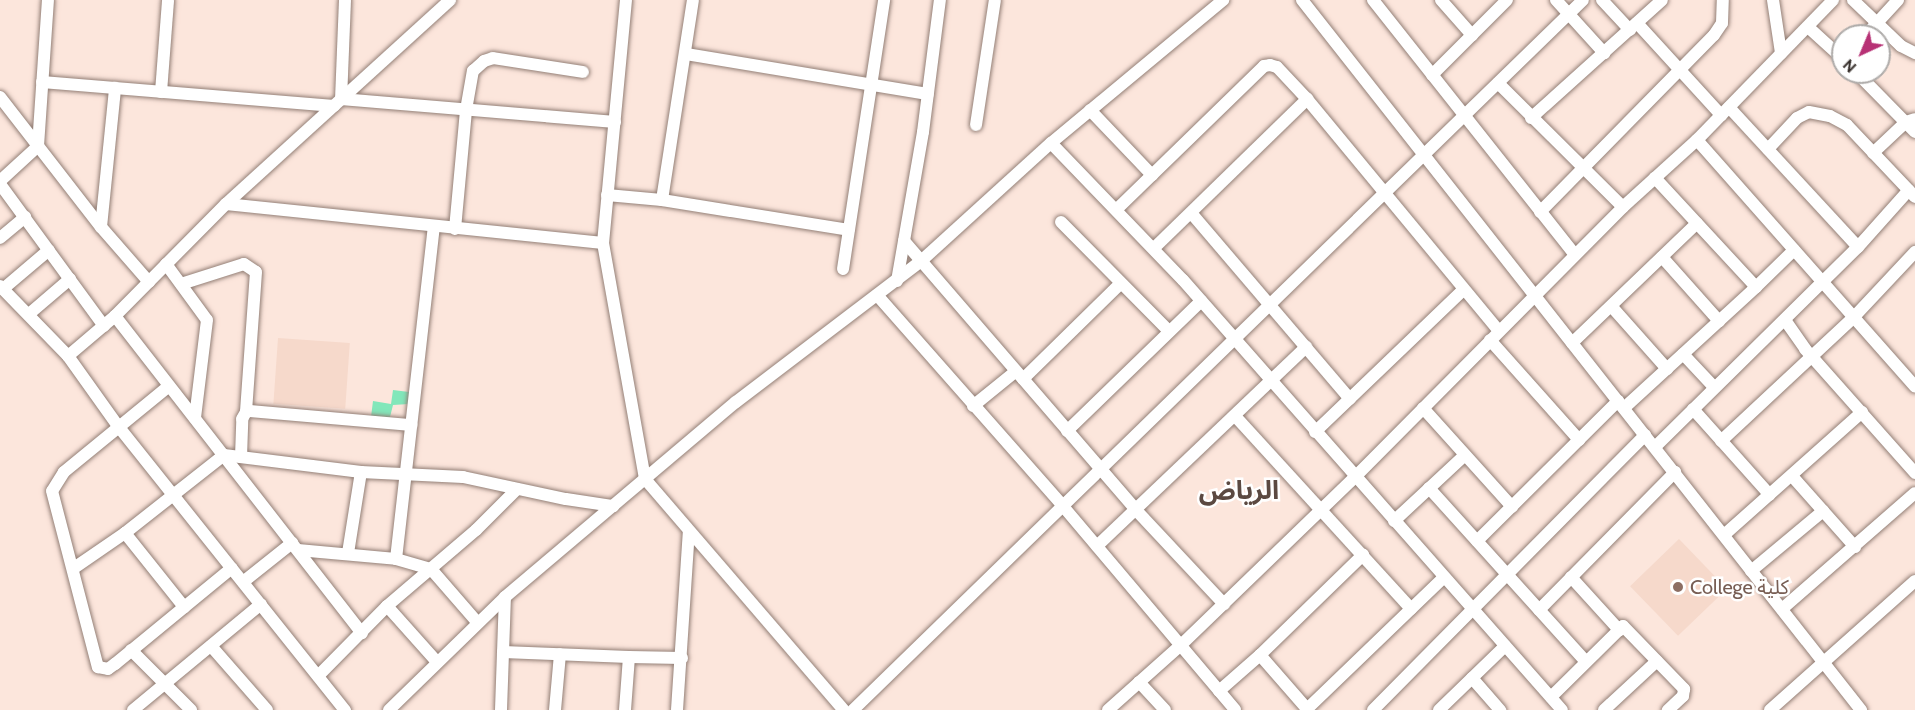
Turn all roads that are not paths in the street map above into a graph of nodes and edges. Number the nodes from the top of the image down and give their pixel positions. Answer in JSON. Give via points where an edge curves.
{"nodes":[{"id":1,"x":48,"y":0,"type":"edge"},
{"id":2,"x":168,"y":0,"type":"edge"},
{"id":3,"x":345,"y":0,"type":"edge"},
{"id":4,"x":450,"y":0,"type":"edge"},
{"id":5,"x":626,"y":0,"type":"edge"},
{"id":6,"x":693,"y":0,"type":"edge"},
{"id":7,"x":884,"y":0,"type":"edge"},
{"id":8,"x":940,"y":0,"type":"edge"},
{"id":9,"x":995,"y":0,"type":"edge"},
{"id":10,"x":1223,"y":0,"type":"edge"},
{"id":11,"x":1302,"y":0,"type":"edge"},
{"id":12,"x":1373,"y":0,"type":"edge"},
{"id":13,"x":1441,"y":0,"type":"edge"},
{"id":14,"x":1507,"y":0,"type":"edge"},
{"id":15,"x":1556,"y":0,"type":"edge"},
{"id":16,"x":1583,"y":0,"type":"edge"},
{"id":17,"x":1602,"y":0,"type":"edge"},
{"id":18,"x":1662,"y":0,"type":"edge"},
{"id":19,"x":1723,"y":0,"type":"edge"},
{"id":20,"x":1773,"y":0,"type":"edge"},
{"id":21,"x":1833,"y":0,"type":"edge"},
{"id":22,"x":1853,"y":0,"type":"edge"},
{"id":23,"x":1898,"y":0,"type":"edge"},
{"id":24,"x":1568,"y":15,"type":"junction"},
{"id":25,"x":1877,"y":24,"type":"joint"},
{"id":26,"x":1633,"y":26,"type":"junction"},
{"id":27,"x":1808,"y":27,"type":"junction"},
{"id":28,"x":1472,"y":35,"type":"junction"},
{"id":29,"x":1891,"y":37,"type":"edge"},
{"id":30,"x":1831,"y":48,"type":"edge"},
{"id":31,"x":1915,"y":52,"type":"edge"},
{"id":32,"x":1604,"y":53,"type":"junction"},
{"id":33,"x":687,"y":54,"type":"junction"},
{"id":34,"x":1781,"y":54,"type":"junction"},
{"id":35,"x":1680,"y":67,"type":"junction"},
{"id":36,"x":583,"y":72,"type":"dead end"},
{"id":37,"x":1432,"y":75,"type":"junction"},
{"id":38,"x":42,"y":82,"type":"junction"},
{"id":39,"x":1498,"y":83,"type":"junction"},
{"id":40,"x":1870,"y":84,"type":"edge"},
{"id":41,"x":871,"y":85,"type":"junction"},
{"id":42,"x":115,"y":88,"type":"junction"},
{"id":43,"x":161,"y":92,"type":"junction"},
{"id":44,"x":928,"y":94,"type":"junction"},
{"id":45,"x":0,"y":96,"type":"edge"},
{"id":46,"x":1307,"y":99,"type":"junction"},
{"id":47,"x":338,"y":102,"type":"junction"},
{"id":48,"x":466,"y":110,"type":"junction"},
{"id":49,"x":1090,"y":110,"type":"junction"},
{"id":50,"x":1725,"y":111,"type":"junction"},
{"id":51,"x":1465,"y":116,"type":"junction"},
{"id":52,"x":1531,"y":118,"type":"junction"},
{"id":53,"x":1910,"y":120,"type":"edge"},
{"id":54,"x":615,"y":122,"type":"junction"},
{"id":55,"x":976,"y":125,"type":"dead end"},
{"id":56,"x":1915,"y":132,"type":"edge"},
{"id":57,"x":1697,"y":140,"type":"junction"},
{"id":58,"x":1051,"y":143,"type":"junction"},
{"id":59,"x":39,"y":146,"type":"junction"},
{"id":60,"x":1768,"y":149,"type":"junction"},
{"id":61,"x":1873,"y":153,"type":"junction"},
{"id":62,"x":1425,"y":155,"type":"junction"},
{"id":63,"x":1582,"y":167,"type":"junction"},
{"id":64,"x":1152,"y":175,"type":"junction"},
{"id":65,"x":1655,"y":178,"type":"junction"},
{"id":66,"x":0,"y":184,"type":"edge"},
{"id":67,"x":1912,"y":194,"type":"edge"},
{"id":68,"x":607,"y":195,"type":"junction"},
{"id":69,"x":1384,"y":195,"type":"junction"},
{"id":70,"x":662,"y":200,"type":"junction"},
{"id":71,"x":226,"y":204,"type":"junction"},
{"id":72,"x":1623,"y":207,"type":"junction"},
{"id":73,"x":1117,"y":209,"type":"junction"},
{"id":74,"x":1539,"y":212,"type":"junction"},
{"id":75,"x":1192,"y":214,"type":"junction"},
{"id":76,"x":25,"y":217,"type":"junction"},
{"id":77,"x":1061,"y":222,"type":"dead end"},
{"id":78,"x":1697,"y":224,"type":"junction"},
{"id":79,"x":101,"y":227,"type":"junction"},
{"id":80,"x":434,"y":227,"type":"junction"},
{"id":81,"x":455,"y":229,"type":"junction"},
{"id":82,"x":849,"y":230,"type":"junction"},
{"id":83,"x":0,"y":238,"type":"edge"},
{"id":84,"x":904,"y":241,"type":"junction"},
{"id":85,"x":603,"y":243,"type":"junction"},
{"id":86,"x":1858,"y":247,"type":"junction"},
{"id":87,"x":1154,"y":248,"type":"junction"},
{"id":88,"x":49,"y":250,"type":"junction"},
{"id":89,"x":1794,"y":250,"type":"junction"},
{"id":90,"x":1915,"y":252,"type":"edge"},
{"id":91,"x":1575,"y":255,"type":"junction"},
{"id":92,"x":1662,"y":257,"type":"junction"},
{"id":93,"x":920,"y":262,"type":"junction"},
{"id":94,"x":166,"y":264,"type":"junction"},
{"id":95,"x":843,"y":269,"type":"dead end"},
{"id":96,"x":70,"y":279,"type":"junction"},
{"id":97,"x":897,"y":280,"type":"junction"},
{"id":98,"x":149,"y":282,"type":"junction"},
{"id":99,"x":1121,"y":283,"type":"junction"},
{"id":100,"x":181,"y":284,"type":"junction"},
{"id":101,"x":1824,"y":284,"type":"junction"},
{"id":102,"x":1756,"y":287,"type":"junction"},
{"id":103,"x":2,"y":288,"type":"edge"},
{"id":104,"x":1463,"y":290,"type":"junction"},
{"id":105,"x":1535,"y":294,"type":"junction"},
{"id":106,"x":877,"y":295,"type":"junction"},
{"id":107,"x":1201,"y":301,"type":"junction"},
{"id":108,"x":1269,"y":304,"type":"junction"},
{"id":109,"x":1612,"y":307,"type":"junction"},
{"id":110,"x":29,"y":314,"type":"junction"},
{"id":111,"x":115,"y":316,"type":"junction"},
{"id":112,"x":1853,"y":318,"type":"junction"},
{"id":113,"x":1785,"y":320,"type":"junction"},
{"id":114,"x":1719,"y":321,"type":"junction"},
{"id":115,"x":104,"y":326,"type":"junction"},
{"id":116,"x":1169,"y":332,"type":"junction"},
{"id":117,"x":1494,"y":335,"type":"junction"},
{"id":118,"x":1234,"y":338,"type":"junction"},
{"id":119,"x":1572,"y":344,"type":"junction"},
{"id":120,"x":1306,"y":347,"type":"junction"},
{"id":121,"x":1683,"y":354,"type":"junction"},
{"id":122,"x":68,"y":356,"type":"junction"},
{"id":123,"x":1812,"y":358,"type":"junction"},
{"id":124,"x":1667,"y":369,"type":"junction"},
{"id":125,"x":1019,"y":375,"type":"junction"},
{"id":126,"x":1271,"y":382,"type":"junction"},
{"id":127,"x":169,"y":386,"type":"junction"},
{"id":128,"x":1915,"y":386,"type":"edge"},
{"id":129,"x":1714,"y":387,"type":"junction"},
{"id":130,"x":1350,"y":399,"type":"junction"},
{"id":131,"x":1621,"y":404,"type":"junction"},
{"id":132,"x":973,"y":406,"type":"junction"},
{"id":133,"x":1423,"y":408,"type":"junction"},
{"id":134,"x":1693,"y":409,"type":"junction"},
{"id":135,"x":246,"y":412,"type":"junction"},
{"id":136,"x":1862,"y":412,"type":"junction"},
{"id":137,"x":1235,"y":416,"type":"junction"},
{"id":138,"x":195,"y":418,"type":"junction"},
{"id":139,"x":411,"y":425,"type":"junction"},
{"id":140,"x":118,"y":426,"type":"junction"},
{"id":141,"x":1067,"y":431,"type":"junction"},
{"id":142,"x":1315,"y":432,"type":"junction"},
{"id":143,"x":1645,"y":435,"type":"junction"},
{"id":144,"x":1579,"y":440,"type":"junction"},
{"id":145,"x":1721,"y":441,"type":"junction"},
{"id":146,"x":1654,"y":447,"type":"junction"},
{"id":147,"x":224,"y":455,"type":"junction"},
{"id":148,"x":1465,"y":455,"type":"junction"},
{"id":149,"x":241,"y":457,"type":"junction"},
{"id":150,"x":1100,"y":469,"type":"junction"},
{"id":151,"x":361,"y":472,"type":"junction"},
{"id":152,"x":1675,"y":472,"type":"junction"},
{"id":153,"x":1915,"y":473,"type":"edge"},
{"id":154,"x":405,"y":476,"type":"junction"},
{"id":155,"x":1792,"y":476,"type":"junction"},
{"id":156,"x":1355,"y":477,"type":"junction"},
{"id":157,"x":645,"y":479,"type":"junction"},
{"id":158,"x":1429,"y":488,"type":"junction"},
{"id":159,"x":517,"y":489,"type":"junction"},
{"id":160,"x":1915,"y":493,"type":"edge"},
{"id":161,"x":1770,"y":495,"type":"junction"},
{"id":162,"x":174,"y":496,"type":"junction"},
{"id":163,"x":1062,"y":505,"type":"junction"},
{"id":164,"x":613,"y":506,"type":"junction"},
{"id":165,"x":1512,"y":507,"type":"junction"},
{"id":166,"x":1136,"y":510,"type":"junction"},
{"id":167,"x":1321,"y":510,"type":"junction"},
{"id":168,"x":1823,"y":511,"type":"junction"},
{"id":169,"x":1394,"y":521,"type":"junction"},
{"id":170,"x":689,"y":531,"type":"junction"},
{"id":171,"x":125,"y":533,"type":"junction"},
{"id":172,"x":1724,"y":535,"type":"junction"},
{"id":173,"x":1477,"y":541,"type":"junction"},
{"id":174,"x":295,"y":546,"type":"junction"},
{"id":175,"x":1097,"y":546,"type":"junction"},
{"id":176,"x":1855,"y":547,"type":"junction"},
{"id":177,"x":348,"y":553,"type":"junction"},
{"id":178,"x":1363,"y":555,"type":"junction"},
{"id":179,"x":396,"y":559,"type":"junction"},
{"id":180,"x":74,"y":568,"type":"junction"},
{"id":181,"x":232,"y":568,"type":"junction"},
{"id":182,"x":431,"y":570,"type":"junction"},
{"id":183,"x":1751,"y":571,"type":"junction"},
{"id":184,"x":1508,"y":575,"type":"junction"},
{"id":185,"x":1444,"y":577,"type":"junction"},
{"id":186,"x":1571,"y":577,"type":"junction"},
{"id":187,"x":1915,"y":581,"type":"edge"},
{"id":188,"x":243,"y":582,"type":"junction"},
{"id":189,"x":505,"y":597,"type":"junction"},
{"id":190,"x":261,"y":604,"type":"junction"},
{"id":191,"x":1224,"y":604,"type":"junction"},
{"id":192,"x":387,"y":606,"type":"junction"},
{"id":193,"x":184,"y":607,"type":"junction"},
{"id":194,"x":1412,"y":609,"type":"junction"},
{"id":195,"x":1782,"y":609,"type":"junction"},
{"id":196,"x":1474,"y":610,"type":"junction"},
{"id":197,"x":1539,"y":610,"type":"junction"},
{"id":198,"x":477,"y":622,"type":"junction"},
{"id":199,"x":1619,"y":630,"type":"junction"},
{"id":200,"x":362,"y":633,"type":"junction"},
{"id":201,"x":1181,"y":645,"type":"junction"},
{"id":202,"x":211,"y":646,"type":"junction"},
{"id":203,"x":1506,"y":646,"type":"junction"},
{"id":204,"x":131,"y":650,"type":"junction"},
{"id":205,"x":503,"y":652,"type":"junction"},
{"id":206,"x":560,"y":654,"type":"junction"},
{"id":207,"x":1260,"y":656,"type":"junction"},
{"id":208,"x":629,"y":657,"type":"junction"},
{"id":209,"x":682,"y":658,"type":"junction"},
{"id":210,"x":1657,"y":661,"type":"junction"},
{"id":211,"x":437,"y":662,"type":"junction"},
{"id":212,"x":1586,"y":662,"type":"junction"},
{"id":213,"x":1824,"y":663,"type":"junction"},
{"id":214,"x":318,"y":676,"type":"junction"},
{"id":215,"x":1472,"y":678,"type":"junction"},
{"id":216,"x":1139,"y":682,"type":"junction"},
{"id":217,"x":165,"y":684,"type":"junction"},
{"id":218,"x":1219,"y":692,"type":"junction"},
{"id":219,"x":1551,"y":697,"type":"junction"},
{"id":220,"x":133,"y":710,"type":"edge"},
{"id":221,"x":191,"y":710,"type":"edge"},
{"id":222,"x":267,"y":710,"type":"edge"},
{"id":223,"x":345,"y":710,"type":"edge"},
{"id":224,"x":389,"y":710,"type":"edge"},
{"id":225,"x":501,"y":710,"type":"edge"},
{"id":226,"x":555,"y":710,"type":"edge"},
{"id":227,"x":625,"y":710,"type":"edge"},
{"id":228,"x":677,"y":710,"type":"edge"},
{"id":229,"x":844,"y":710,"type":"edge"},
{"id":230,"x":853,"y":710,"type":"edge"},
{"id":231,"x":1108,"y":710,"type":"edge"},
{"id":232,"x":1165,"y":710,"type":"edge"},
{"id":233,"x":1235,"y":710,"type":"edge"},
{"id":234,"x":1308,"y":710,"type":"edge"},
{"id":235,"x":1373,"y":710,"type":"edge"},
{"id":236,"x":1439,"y":710,"type":"edge"},
{"id":237,"x":1500,"y":710,"type":"edge"},
{"id":238,"x":1562,"y":710,"type":"edge"},
{"id":239,"x":1605,"y":710,"type":"edge"},
{"id":240,"x":1668,"y":710,"type":"edge"},
{"id":241,"x":1770,"y":710,"type":"edge"},
{"id":242,"x":1861,"y":710,"type":"edge"}],
"edges":[{"from":1,"to":38,"type":"street"},
{"from":2,"to":43,"type":"street"},
{"from":3,"to":47,"type":"street"},
{"from":4,"to":47,"type":"street"},
{"from":5,"to":54,"type":"street"},
{"from":6,"to":33,"type":"street"},
{"from":7,"to":41,"type":"street"},
{"from":8,"to":44,"type":"street"},
{"from":9,"to":55,"type":"street"},
{"from":10,"to":49,"type":"street"},
{"from":11,"to":62,"type":"street"},
{"from":12,"to":37,"type":"street"},
{"from":13,"to":28,"type":"street"},
{"from":14,"to":28,"type":"street"},
{"from":15,"to":24,"type":"street"},
{"from":16,"to":24,"type":"street"},
{"from":17,"to":26,"type":"street"},
{"from":18,"to":26,"type":"street"},
{"from":19,"to":35,"type":"street","via":[[1722,23]]},
{"from":20,"to":34,"type":"street"},
{"from":21,"to":27,"type":"street"},
{"from":22,"to":25,"type":"street"},
{"from":23,"to":25,"type":"street"},
{"from":24,"to":32,"type":"street"},
{"from":24,"to":39,"type":"street"},
{"from":26,"to":32,"type":"street"},
{"from":26,"to":35,"type":"street"},
{"from":27,"to":30,"type":"street"},
{"from":27,"to":34,"type":"street"},
{"from":28,"to":37,"type":"street"},
{"from":29,"to":31,"type":"street"},
{"from":32,"to":52,"type":"street"},
{"from":33,"to":41,"type":"street"},
{"from":33,"to":70,"type":"street"},
{"from":34,"to":50,"type":"street"},
{"from":35,"to":50,"type":"street"},
{"from":35,"to":63,"type":"street"},
{"from":36,"to":48,"type":"street","via":[[493,58],[473,71]]},
{"from":37,"to":51,"type":"street"},
{"from":38,"to":42,"type":"street"},
{"from":38,"to":59,"type":"street"},
{"from":39,"to":51,"type":"street"},
{"from":39,"to":52,"type":"street"},
{"from":40,"to":53,"type":"street"},
{"from":41,"to":44,"type":"street"},
{"from":41,"to":82,"type":"street"},
{"from":42,"to":43,"type":"street"},
{"from":42,"to":79,"type":"street"},
{"from":43,"to":47,"type":"street"},
{"from":44,"to":84,"type":"street"},
{"from":45,"to":59,"type":"street"},
{"from":46,"to":64,"type":"street","via":[[1277,67],[1264,66]]},
{"from":46,"to":69,"type":"street"},
{"from":46,"to":75,"type":"street"},
{"from":47,"to":48,"type":"street"},
{"from":47,"to":71,"type":"street"},
{"from":48,"to":54,"type":"street"},
{"from":48,"to":81,"type":"street"},
{"from":49,"to":58,"type":"street"},
{"from":49,"to":64,"type":"street"},
{"from":50,"to":57,"type":"street"},
{"from":50,"to":60,"type":"street"},
{"from":51,"to":62,"type":"street"},
{"from":51,"to":74,"type":"street"},
{"from":52,"to":63,"type":"street"},
{"from":53,"to":56,"type":"street"},
{"from":53,"to":61,"type":"street"},
{"from":54,"to":68,"type":"street"},
{"from":57,"to":65,"type":"street"},
{"from":57,"to":89,"type":"street"},
{"from":58,"to":73,"type":"street"},
{"from":58,"to":93,"type":"street"},
{"from":59,"to":66,"type":"street"},
{"from":59,"to":79,"type":"street"},
{"from":60,"to":61,"type":"street","via":[[1797,118],[1809,112],[1830,116],[1847,125]]},
{"from":60,"to":86,"type":"street"},
{"from":61,"to":67,"type":"street"},
{"from":62,"to":69,"type":"street"},
{"from":62,"to":105,"type":"street"},
{"from":63,"to":72,"type":"street"},
{"from":63,"to":74,"type":"street"},
{"from":64,"to":73,"type":"street"},
{"from":65,"to":72,"type":"street"},
{"from":65,"to":78,"type":"street"},
{"from":66,"to":76,"type":"street"},
{"from":67,"to":86,"type":"street"},
{"from":68,"to":70,"type":"street"},
{"from":68,"to":85,"type":"street"},
{"from":69,"to":104,"type":"street"},
{"from":69,"to":108,"type":"street"},
{"from":70,"to":82,"type":"street"},
{"from":71,"to":80,"type":"street"},
{"from":71,"to":94,"type":"street"},
{"from":72,"to":91,"type":"street"},
{"from":73,"to":87,"type":"street"},
{"from":74,"to":91,"type":"street"},
{"from":75,"to":87,"type":"street"},
{"from":75,"to":108,"type":"street"},
{"from":76,"to":83,"type":"street"},
{"from":76,"to":88,"type":"street"},
{"from":77,"to":99,"type":"street"},
{"from":78,"to":92,"type":"street"},
{"from":78,"to":102,"type":"street"},
{"from":79,"to":98,"type":"street"},
{"from":80,"to":81,"type":"street"},
{"from":80,"to":139,"type":"street"},
{"from":81,"to":85,"type":"street"},
{"from":82,"to":95,"type":"street"},
{"from":84,"to":93,"type":"street"},
{"from":84,"to":97,"type":"street"},
{"from":85,"to":157,"type":"street"},
{"from":86,"to":101,"type":"street"},
{"from":87,"to":107,"type":"street"},
{"from":88,"to":96,"type":"street"},
{"from":88,"to":103,"type":"street"},
{"from":89,"to":101,"type":"street"},
{"from":89,"to":102,"type":"street"},
{"from":90,"to":112,"type":"street"},
{"from":91,"to":105,"type":"street"},
{"from":92,"to":109,"type":"street"},
{"from":92,"to":114,"type":"street"},
{"from":93,"to":97,"type":"street"},
{"from":93,"to":125,"type":"street"},
{"from":94,"to":98,"type":"street"},
{"from":94,"to":100,"type":"street"},
{"from":96,"to":110,"type":"street"},
{"from":96,"to":115,"type":"street"},
{"from":97,"to":106,"type":"street"},
{"from":98,"to":111,"type":"street"},
{"from":99,"to":116,"type":"street"},
{"from":99,"to":125,"type":"street"},
{"from":100,"to":135,"type":"street","via":[[244,264],[256,272]]},
{"from":100,"to":138,"type":"street","via":[[207,320]]},
{"from":101,"to":112,"type":"street"},
{"from":101,"to":113,"type":"street"},
{"from":102,"to":114,"type":"street"},
{"from":103,"to":110,"type":"street"},
{"from":104,"to":117,"type":"street"},
{"from":104,"to":130,"type":"street"},
{"from":105,"to":117,"type":"street"},
{"from":105,"to":119,"type":"street"},
{"from":106,"to":132,"type":"street"},
{"from":106,"to":157,"type":"street","via":[[736,402]]},
{"from":107,"to":116,"type":"street"},
{"from":107,"to":118,"type":"street"},
{"from":108,"to":118,"type":"street"},
{"from":108,"to":120,"type":"street"},
{"from":109,"to":119,"type":"street"},
{"from":109,"to":124,"type":"street"},
{"from":110,"to":122,"type":"street"},
{"from":111,"to":115,"type":"street"},
{"from":111,"to":127,"type":"street"},
{"from":112,"to":123,"type":"street"},
{"from":112,"to":128,"type":"street"},
{"from":113,"to":123,"type":"street"},
{"from":113,"to":129,"type":"street"},
{"from":114,"to":121,"type":"street"},
{"from":115,"to":122,"type":"street"},
{"from":116,"to":141,"type":"street"},
{"from":117,"to":133,"type":"street"},
{"from":117,"to":144,"type":"street"},
{"from":118,"to":126,"type":"street"},
{"from":118,"to":150,"type":"street"},
{"from":119,"to":131,"type":"street"},
{"from":120,"to":126,"type":"street"},
{"from":120,"to":130,"type":"street"},
{"from":121,"to":124,"type":"street"},
{"from":121,"to":129,"type":"street"},
{"from":122,"to":140,"type":"street"},
{"from":123,"to":136,"type":"street"},
{"from":123,"to":145,"type":"street"},
{"from":124,"to":131,"type":"street"},
{"from":125,"to":132,"type":"street"},
{"from":125,"to":141,"type":"street"},
{"from":126,"to":137,"type":"street"},
{"from":126,"to":142,"type":"street"},
{"from":127,"to":138,"type":"street"},
{"from":127,"to":140,"type":"street"},
{"from":129,"to":134,"type":"street"},
{"from":130,"to":142,"type":"street"},
{"from":131,"to":143,"type":"street"},
{"from":131,"to":144,"type":"street"},
{"from":132,"to":163,"type":"street"},
{"from":133,"to":148,"type":"street"},
{"from":133,"to":156,"type":"street"},
{"from":134,"to":145,"type":"street"},
{"from":134,"to":146,"type":"street"},
{"from":135,"to":139,"type":"street"},
{"from":135,"to":149,"type":"street","via":[[242,419]]},
{"from":136,"to":153,"type":"street"},
{"from":136,"to":155,"type":"street"},
{"from":137,"to":166,"type":"street"},
{"from":137,"to":167,"type":"street"},
{"from":138,"to":147,"type":"street"},
{"from":139,"to":154,"type":"street"},
{"from":140,"to":162,"type":"street"},
{"from":140,"to":180,"type":"street","via":[[64,472],[52,491]]},
{"from":141,"to":150,"type":"street"},
{"from":142,"to":156,"type":"street"},
{"from":143,"to":146,"type":"street"},
{"from":143,"to":184,"type":"street"},
{"from":144,"to":165,"type":"street"},
{"from":145,"to":161,"type":"street"},
{"from":146,"to":152,"type":"street"},
{"from":147,"to":149,"type":"street"},
{"from":147,"to":162,"type":"street"},
{"from":147,"to":174,"type":"street"},
{"from":148,"to":158,"type":"street"},
{"from":148,"to":165,"type":"street"},
{"from":149,"to":151,"type":"street"},
{"from":150,"to":163,"type":"street"},
{"from":150,"to":166,"type":"street"},
{"from":151,"to":154,"type":"street"},
{"from":151,"to":177,"type":"street"},
{"from":152,"to":172,"type":"street"},
{"from":152,"to":186,"type":"street"},
{"from":154,"to":159,"type":"street","via":[[463,477]]},
{"from":154,"to":179,"type":"street"},
{"from":155,"to":161,"type":"street"},
{"from":155,"to":168,"type":"street"},
{"from":156,"to":167,"type":"street"},
{"from":156,"to":169,"type":"street"},
{"from":157,"to":164,"type":"street"},
{"from":157,"to":170,"type":"street"},
{"from":158,"to":169,"type":"street"},
{"from":158,"to":173,"type":"street"},
{"from":159,"to":164,"type":"street"},
{"from":159,"to":182,"type":"street"},
{"from":160,"to":176,"type":"street"},
{"from":161,"to":172,"type":"street"},
{"from":162,"to":171,"type":"street"},
{"from":162,"to":181,"type":"street"},
{"from":163,"to":175,"type":"street"},
{"from":163,"to":230,"type":"street"},
{"from":164,"to":189,"type":"street"},
{"from":165,"to":173,"type":"street"},
{"from":166,"to":175,"type":"street"},
{"from":166,"to":191,"type":"street"},
{"from":167,"to":178,"type":"street"},
{"from":167,"to":191,"type":"street"},
{"from":168,"to":176,"type":"street"},
{"from":168,"to":183,"type":"street"},
{"from":169,"to":185,"type":"street"},
{"from":170,"to":209,"type":"street"},
{"from":170,"to":229,"type":"street"},
{"from":171,"to":180,"type":"street"},
{"from":171,"to":193,"type":"street"},
{"from":172,"to":183,"type":"street"},
{"from":173,"to":184,"type":"street"},
{"from":174,"to":177,"type":"street"},
{"from":174,"to":188,"type":"street"},
{"from":174,"to":200,"type":"street"},
{"from":175,"to":201,"type":"street"},
{"from":176,"to":195,"type":"street"},
{"from":177,"to":179,"type":"street"},
{"from":178,"to":194,"type":"street"},
{"from":178,"to":207,"type":"street"},
{"from":179,"to":182,"type":"street"},
{"from":180,"to":204,"type":"street","via":[[98,668],[108,669]]},
{"from":181,"to":188,"type":"street"},
{"from":181,"to":193,"type":"street"},
{"from":182,"to":192,"type":"street"},
{"from":182,"to":198,"type":"street"},
{"from":183,"to":195,"type":"street"},
{"from":184,"to":196,"type":"street"},
{"from":184,"to":197,"type":"street"},
{"from":185,"to":194,"type":"street"},
{"from":185,"to":196,"type":"street"},
{"from":186,"to":197,"type":"street"},
{"from":186,"to":199,"type":"street"},
{"from":187,"to":213,"type":"street"},
{"from":188,"to":190,"type":"street"},
{"from":189,"to":198,"type":"street"},
{"from":189,"to":205,"type":"street"},
{"from":190,"to":202,"type":"street"},
{"from":190,"to":214,"type":"street"},
{"from":191,"to":201,"type":"street"},
{"from":192,"to":200,"type":"street"},
{"from":192,"to":211,"type":"street"},
{"from":193,"to":204,"type":"street"},
{"from":194,"to":234,"type":"street"},
{"from":195,"to":213,"type":"street"},
{"from":196,"to":203,"type":"street"},
{"from":196,"to":235,"type":"street"},
{"from":197,"to":212,"type":"street"},
{"from":198,"to":211,"type":"street"},
{"from":199,"to":210,"type":"street","via":[[1623,627]]},
{"from":199,"to":212,"type":"street"},
{"from":200,"to":214,"type":"street"},
{"from":201,"to":216,"type":"street"},
{"from":201,"to":218,"type":"street"},
{"from":202,"to":217,"type":"street"},
{"from":202,"to":222,"type":"street"},
{"from":203,"to":215,"type":"street"},
{"from":203,"to":219,"type":"street"},
{"from":204,"to":217,"type":"street"},
{"from":205,"to":206,"type":"street"},
{"from":205,"to":225,"type":"street"},
{"from":206,"to":208,"type":"street"},
{"from":206,"to":226,"type":"street"},
{"from":207,"to":218,"type":"street"},
{"from":207,"to":234,"type":"street"},
{"from":208,"to":209,"type":"street"},
{"from":208,"to":227,"type":"street"},
{"from":209,"to":228,"type":"street"},
{"from":210,"to":239,"type":"street"},
{"from":210,"to":240,"type":"street","via":[[1684,689],[1683,696]]},
{"from":211,"to":224,"type":"street"},
{"from":212,"to":219,"type":"street"},
{"from":213,"to":241,"type":"street"},
{"from":213,"to":242,"type":"street"},
{"from":214,"to":223,"type":"street"},
{"from":215,"to":236,"type":"street"},
{"from":215,"to":237,"type":"street"},
{"from":216,"to":231,"type":"street"},
{"from":216,"to":232,"type":"street"},
{"from":217,"to":220,"type":"street"},
{"from":217,"to":221,"type":"street"},
{"from":218,"to":233,"type":"street"},
{"from":219,"to":238,"type":"street"}]}
